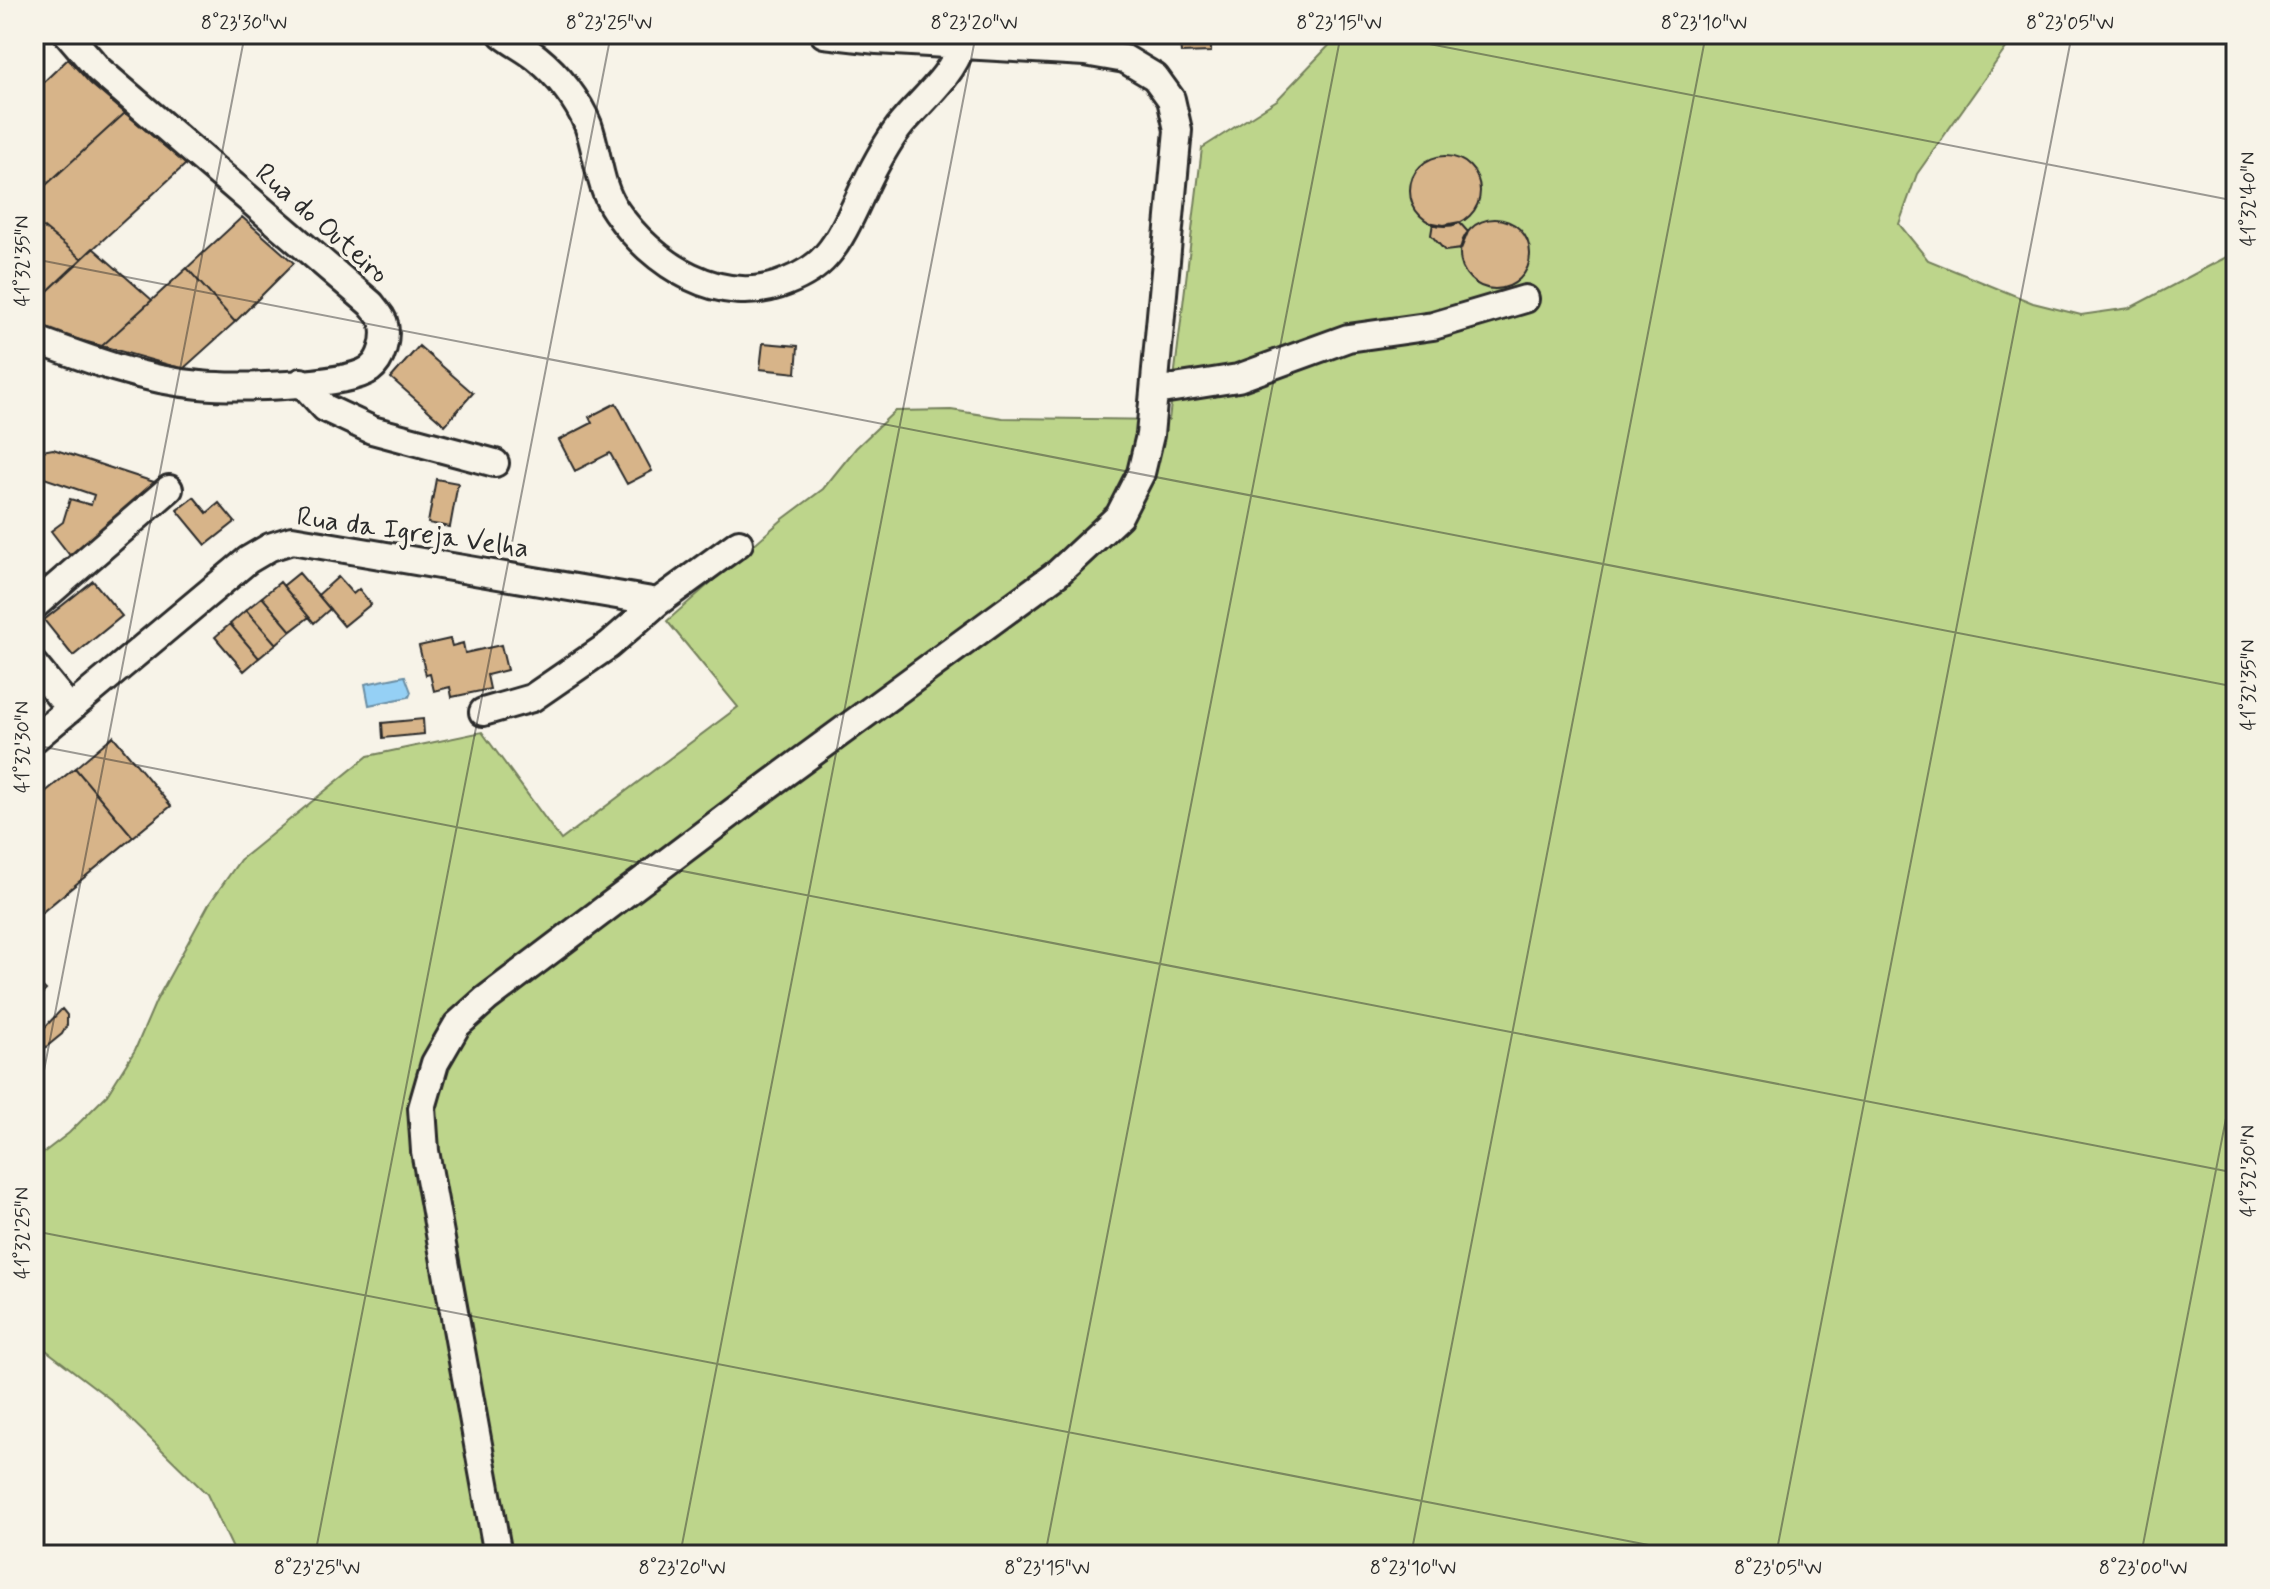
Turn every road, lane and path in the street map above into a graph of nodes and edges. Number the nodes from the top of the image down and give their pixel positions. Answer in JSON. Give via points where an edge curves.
{"nodes":[{"id":1,"x":68,"y":34,"type":"edge"},
{"id":2,"x":502,"y":34,"type":"edge"},
{"id":3,"x":824,"y":34,"type":"edge"},
{"id":4,"x":962,"y":44,"type":"junction"},
{"id":5,"x":1525,"y":299,"type":"dead end"},
{"id":6,"x":34,"y":339,"type":"edge"},
{"id":7,"x":301,"y":382,"type":"junction"},
{"id":8,"x":1155,"y":391,"type":"junction"},
{"id":9,"x":495,"y":463,"type":"dead end"},
{"id":10,"x":169,"y":489,"type":"dead end"},
{"id":11,"x":739,"y":543,"type":"dead end"},
{"id":12,"x":658,"y":602,"type":"junction"},
{"id":13,"x":34,"y":606,"type":"edge"},
{"id":14,"x":34,"y":665,"type":"edge"},
{"id":15,"x":70,"y":709,"type":"junction"},
{"id":16,"x":483,"y":712,"type":"dead end"},
{"id":17,"x":34,"y":739,"type":"edge"},
{"id":18,"x":498,"y":1555,"type":"edge"}],
"edges":[{"from":1,"to":7,"type":"street","name":"Rua do Outeiro","via":[[99,70],[361,295],[384,322],[385,345],[372,368],[349,378]]},
{"from":2,"to":4,"type":"street","via":[[538,58],[569,91],[588,124],[614,209],[632,233],[657,258],[692,278],[739,292],[773,288],[805,275],[826,256],[875,165],[902,123],[957,60]]},
{"from":3,"to":4,"type":"street"},
{"from":4,"to":8,"type":"street","via":[[1125,59],[1155,77],[1171,99],[1178,130]]},
{"from":5,"to":8,"type":"street","via":[[1433,326],[1348,338],[1238,378]]},
{"from":6,"to":7,"type":"street","name":"Rua do Outeiro","via":[[85,358],[200,385]]},
{"from":7,"to":9,"type":"street","via":[[325,408],[372,430]]},
{"from":8,"to":18,"type":"street","via":[[1141,473],[1119,516],[1058,573],[486,999],[457,1025],[435,1063],[422,1108],[425,1151]]},
{"from":10,"to":13,"type":"street"},
{"from":11,"to":12,"type":"street"},
{"from":12,"to":15,"type":"street","name":"Rua da Igreja Velha","via":[[292,540],[248,560]]},
{"from":12,"to":16,"type":"street","via":[[609,645],[532,698]]},
{"from":14,"to":15,"type":"street"},
{"from":15,"to":17,"type":"street","name":"Rua da Igreja Velha"}]}
